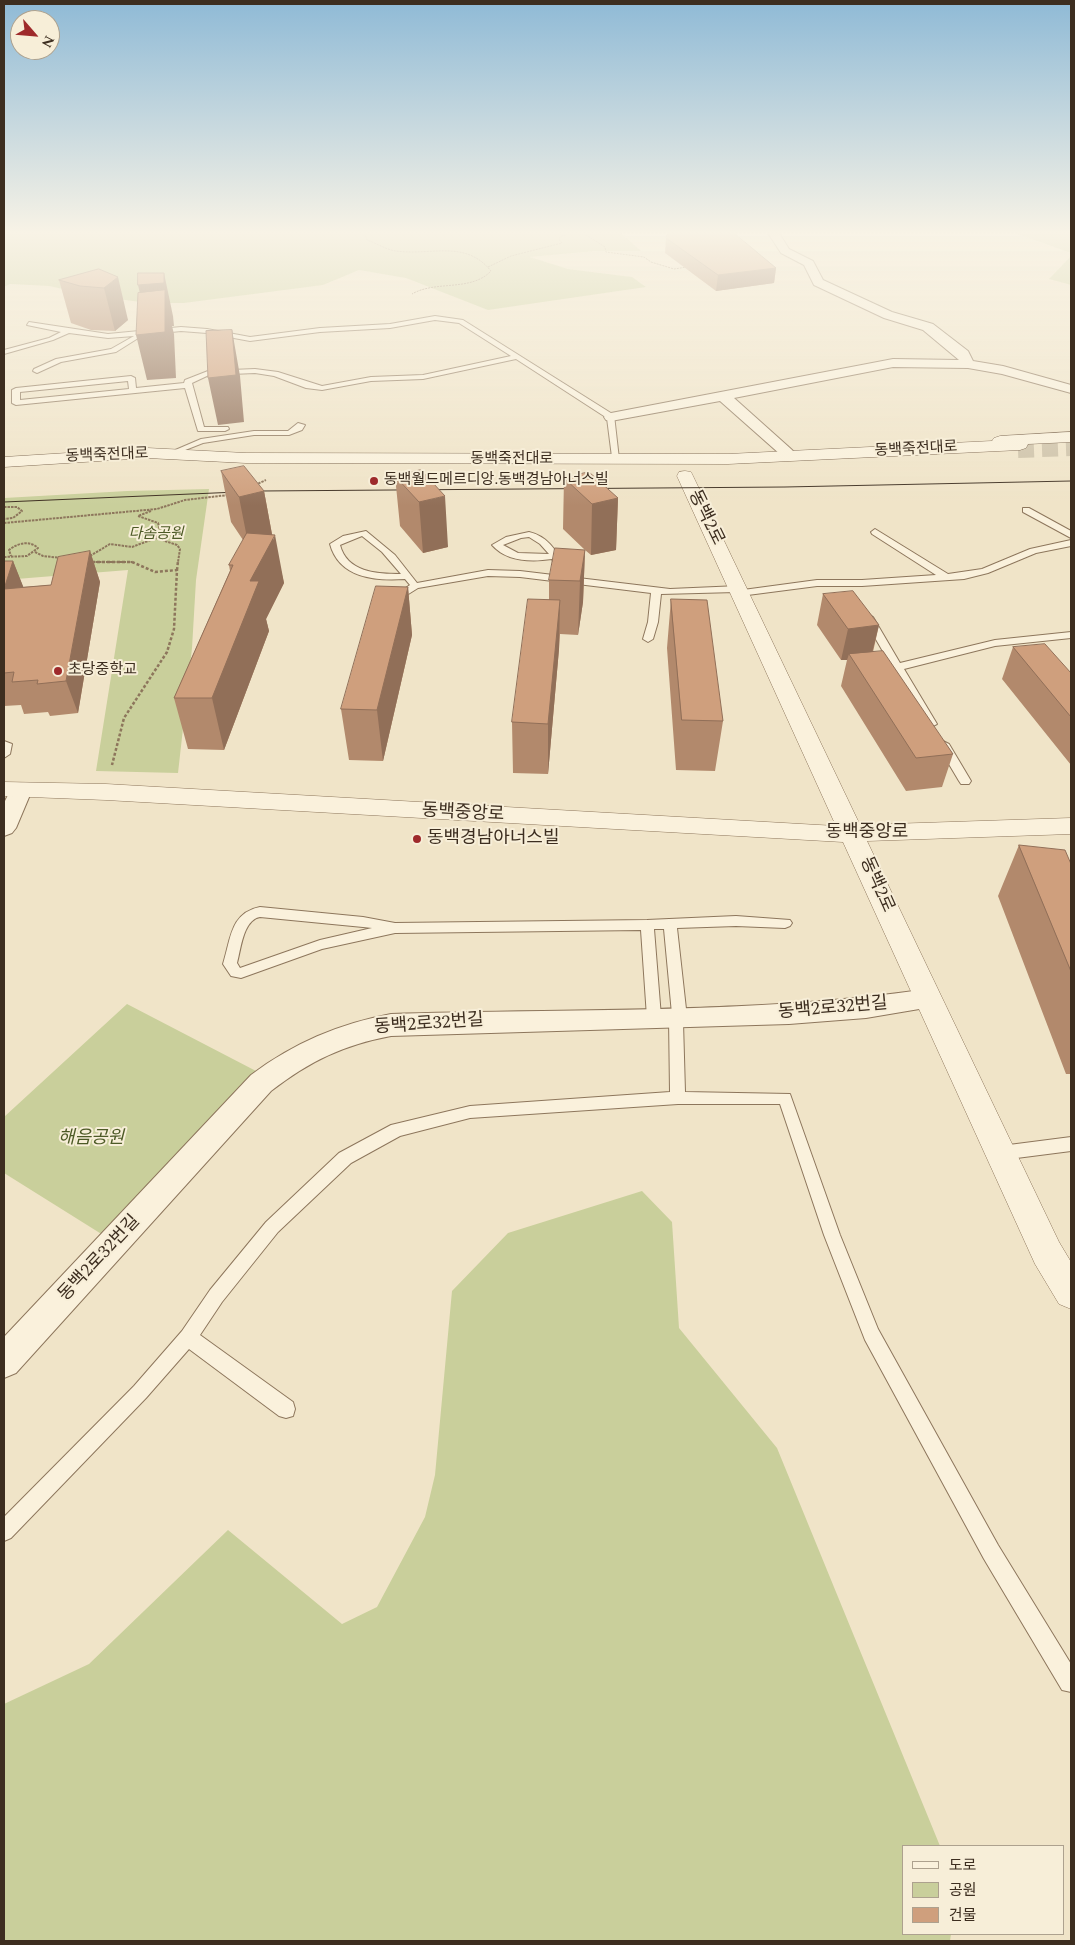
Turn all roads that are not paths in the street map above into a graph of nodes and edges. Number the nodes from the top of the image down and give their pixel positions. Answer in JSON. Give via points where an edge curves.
{"nodes":[{"id":1,"x":29,"y":324,"type":"dead end"},
{"id":2,"x":405,"y":324,"type":"edge"},
{"id":3,"x":466,"y":324,"type":"edge"},
{"id":4,"x":917,"y":324,"type":"edge"},
{"id":5,"x":68,"y":331,"type":"junction"},
{"id":6,"x":141,"y":333,"type":"junction"},
{"id":7,"x":4,"y":352,"type":"edge"},
{"id":8,"x":518,"y":357,"type":"junction"},
{"id":9,"x":968,"y":364,"type":"junction"},
{"id":10,"x":36,"y":370,"type":"dead end"},
{"id":11,"x":188,"y":385,"type":"junction"},
{"id":12,"x":1071,"y":389,"type":"edge"},
{"id":13,"x":133,"y":391,"type":"junction"},
{"id":14,"x":722,"y":395,"type":"junction"},
{"id":15,"x":611,"y":417,"type":"junction"},
{"id":16,"x":301,"y":425,"type":"dead end"},
{"id":17,"x":243,"y":427,"type":"dead end"},
{"id":18,"x":1071,"y":437,"type":"edge"},
{"id":19,"x":786,"y":452,"type":"junction"},
{"id":20,"x":170,"y":454,"type":"junction"},
{"id":21,"x":616,"y":457,"type":"junction"},
{"id":22,"x":4,"y":462,"type":"edge"},
{"id":23,"x":250,"y":462,"type":"junction"},
{"id":24,"x":4,"y":473,"type":"edge"},
{"id":25,"x":518,"y":475,"type":"dead end"},
{"id":26,"x":692,"y":476,"type":"joint"},
{"id":27,"x":1026,"y":510,"type":"dead end"},
{"id":28,"x":876,"y":532,"type":"dead end"},
{"id":29,"x":1071,"y":535,"type":"edge"},
{"id":30,"x":1071,"y":544,"type":"edge"},
{"id":31,"x":556,"y":556,"type":"junction"},
{"id":32,"x":408,"y":576,"type":"junction"},
{"id":33,"x":946,"y":577,"type":"junction"},
{"id":34,"x":567,"y":580,"type":"junction"},
{"id":35,"x":415,"y":586,"type":"junction"},
{"id":36,"x":656,"y":591,"type":"junction"},
{"id":37,"x":740,"y":591,"type":"junction"},
{"id":38,"x":385,"y":606,"type":"edge"},
{"id":39,"x":862,"y":607,"type":"edge"},
{"id":40,"x":1071,"y":635,"type":"edge"},
{"id":41,"x":648,"y":639,"type":"dead end"},
{"id":42,"x":898,"y":667,"type":"junction"},
{"id":43,"x":4,"y":744,"type":"edge"},
{"id":44,"x":4,"y":754,"type":"edge"},
{"id":45,"x":965,"y":781,"type":"dead end"},
{"id":46,"x":12,"y":789,"type":"edge"},
{"id":47,"x":1071,"y":826,"type":"edge"},
{"id":48,"x":4,"y":828,"type":"edge"},
{"id":49,"x":854,"y":835,"type":"junction"},
{"id":50,"x":785,"y":923,"type":"dead end"},
{"id":51,"x":647,"y":925,"type":"junction"},
{"id":52,"x":670,"y":925,"type":"junction"},
{"id":53,"x":395,"y":928,"type":"junction"},
{"id":54,"x":928,"y":999,"type":"junction"},
{"id":55,"x":670,"y":1018,"type":"junction"},
{"id":56,"x":678,"y":1098,"type":"junction"},
{"id":57,"x":1071,"y":1144,"type":"edge"},
{"id":58,"x":1001,"y":1153,"type":"junction"},
{"id":59,"x":1071,"y":1293,"type":"edge"},
{"id":60,"x":188,"y":1337,"type":"junction"},
{"id":61,"x":4,"y":1361,"type":"edge"},
{"id":62,"x":286,"y":1409,"type":"dead end"},
{"id":63,"x":4,"y":1530,"type":"edge"},
{"id":64,"x":1070,"y":1682,"type":"edge"}],
"edges":[{"from":1,"to":5,"type":"lane"},
{"from":2,"to":6,"type":"lane","via":[[250,339],[181,329]]},
{"from":3,"to":8,"type":"lane"},
{"from":4,"to":9,"type":"street","via":[[928,327],[963,354]]},
{"from":5,"to":6,"type":"lane","via":[[108,336]]},
{"from":5,"to":7,"type":"lane"},
{"from":6,"to":10,"type":"lane","via":[[118,350],[61,360]]},
{"from":8,"to":11,"type":"lane","via":[[424,377],[371,379],[322,388],[275,374],[240,370],[208,373],[188,382]]},
{"from":8,"to":15,"type":"lane"},
{"from":9,"to":12,"type":"street"},
{"from":9,"to":14,"type":"street","via":[[893,363]]},
{"from":11,"to":13,"type":"lane"},
{"from":11,"to":17,"type":"lane","via":[[201,429]]},
{"from":13,"to":13,"type":"lane","via":[[131,378],[16,390],[16,402]]},
{"from":14,"to":15,"type":"street"},
{"from":14,"to":19,"type":"street"},
{"from":15,"to":21,"type":"lane"},
{"from":16,"to":20,"type":"lane","via":[[289,433],[201,441]]},
{"from":18,"to":19,"type":"main road"},
{"from":19,"to":21,"type":"main road"},
{"from":20,"to":22,"type":"main road","name":"동백죽전대로"},
{"from":20,"to":23,"type":"main road","name":"동백죽전대로"},
{"from":21,"to":23,"type":"main road","via":[[366,452]]},
{"from":23,"to":24,"type":"main road","name":"동백죽전대로","via":[[141,463]]},
{"from":23,"to":25,"type":"main road","via":[[332,471]]},
{"from":23,"to":26,"type":"main road","name":"동백죽전대로","via":[[730,468],[1023,451]]},
{"from":26,"to":37,"type":"main road","name":"동백2로"},
{"from":27,"to":29,"type":"lane"},
{"from":28,"to":33,"type":"lane"},
{"from":30,"to":33,"type":"lane","via":[[1033,551],[985,571]]},
{"from":31,"to":31,"type":"lane","via":[[541,538],[528,533],[511,537],[498,545],[504,552],[522,556]]},
{"from":31,"to":34,"type":"lane"},
{"from":32,"to":32,"type":"lane","via":[[378,542],[363,533],[335,544],[336,553],[349,567],[364,574]]},
{"from":32,"to":35,"type":"lane"},
{"from":33,"to":37,"type":"lane","via":[[850,586],[817,583]]},
{"from":34,"to":35,"type":"lane","via":[[488,573]]},
{"from":34,"to":36,"type":"lane"},
{"from":35,"to":38,"type":"lane"},
{"from":36,"to":37,"type":"lane"},
{"from":36,"to":41,"type":"lane"},
{"from":37,"to":49,"type":"main road","name":"동백2로"},
{"from":39,"to":42,"type":"lane"},
{"from":40,"to":42,"type":"lane","via":[[995,644]]},
{"from":42,"to":45,"type":"lane"},
{"from":43,"to":44,"type":"lane"},
{"from":46,"to":48,"type":"street"},
{"from":46,"to":49,"type":"main road","name":"동백중앙로"},
{"from":47,"to":49,"type":"main road","name":"동백중앙로"},
{"from":49,"to":54,"type":"main road","name":"동백2로"},
{"from":50,"to":52,"type":"lane","via":[[736,921]]},
{"from":51,"to":52,"type":"lane"},
{"from":51,"to":53,"type":"lane"},
{"from":51,"to":55,"type":"lane"},
{"from":52,"to":55,"type":"lane"},
{"from":53,"to":53,"type":"lane","via":[[320,945],[241,972],[236,972],[230,964],[242,923],[250,914],[260,912]]},
{"from":54,"to":55,"type":"street","name":"동백2로32번길","via":[[847,1010]]},
{"from":54,"to":58,"type":"main road","name":"동백2로"},
{"from":55,"to":56,"type":"lane"},
{"from":55,"to":61,"type":"street","name":"동백2로32번길","via":[[391,1025],[329,1040],[302,1053],[261,1083]]},
{"from":56,"to":60,"type":"lane","via":[[470,1112],[396,1130],[345,1158],[278,1222],[216,1296]]},
{"from":56,"to":64,"type":"lane","via":[[785,1098],[832,1235],[871,1334],[991,1552]]},
{"from":57,"to":58,"type":"lane"},
{"from":58,"to":59,"type":"main road","name":"동백2로","via":[[1048,1253]]},
{"from":60,"to":62,"type":"lane"},
{"from":60,"to":63,"type":"lane","via":[[88,1447]]}]}
